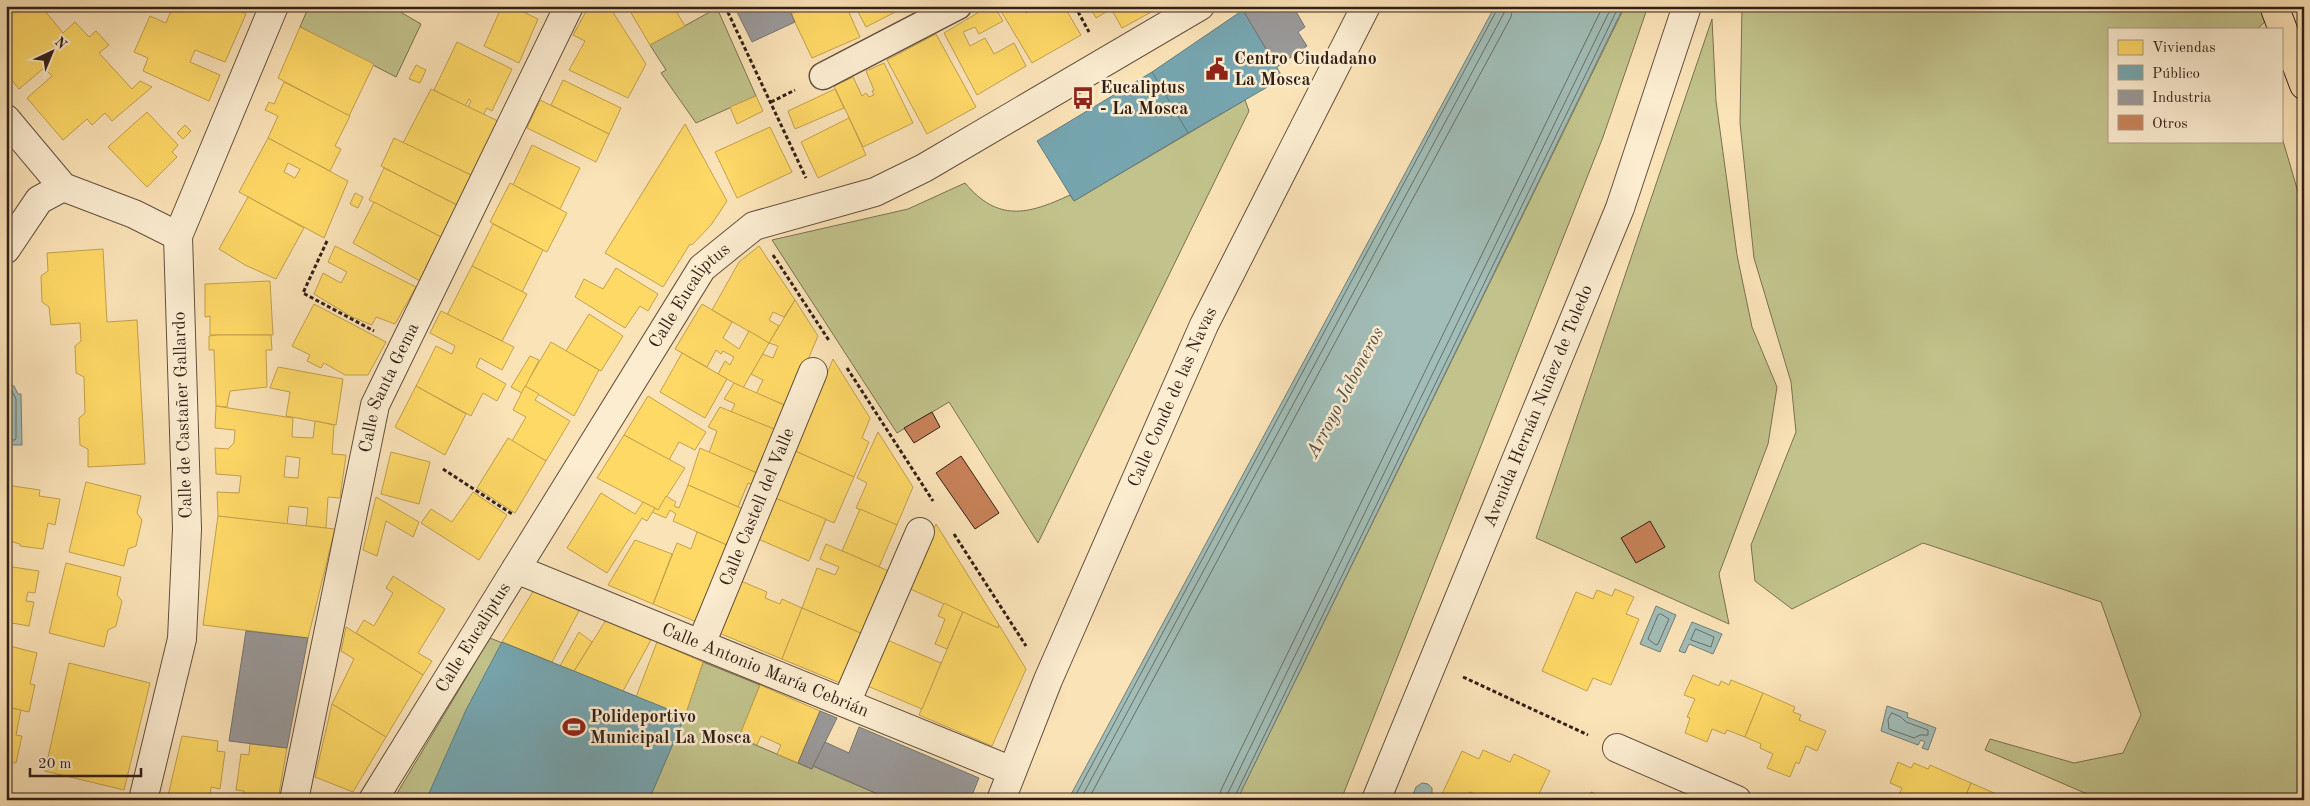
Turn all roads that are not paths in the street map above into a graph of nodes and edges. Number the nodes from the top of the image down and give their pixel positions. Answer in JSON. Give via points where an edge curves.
{"nodes":[{"id":1,"x":274,"y":6,"type":"edge"},
{"id":2,"x":569,"y":6,"type":"edge"},
{"id":3,"x":958,"y":6,"type":"edge"},
{"id":4,"x":1200,"y":6,"type":"edge"},
{"id":5,"x":1366,"y":6,"type":"edge"},
{"id":6,"x":1687,"y":6,"type":"edge"},
{"id":7,"x":2274,"y":6,"type":"edge"},
{"id":8,"x":823,"y":76,"type":"dead end"},
{"id":9,"x":2304,"y":85,"type":"edge"},
{"id":10,"x":6,"y":119,"type":"edge"},
{"id":11,"x":63,"y":187,"type":"junction"},
{"id":12,"x":178,"y":236,"type":"junction"},
{"id":13,"x":6,"y":249,"type":"edge"},
{"id":14,"x":813,"y":372,"type":"dead end"},
{"id":15,"x":920,"y":532,"type":"dead end"},
{"id":16,"x":516,"y":569,"type":"junction"},
{"id":17,"x":701,"y":644,"type":"junction"},
{"id":18,"x":846,"y":704,"type":"junction"},
{"id":19,"x":1617,"y":748,"type":"dead end"},
{"id":20,"x":1012,"y":771,"type":"junction"},
{"id":21,"x":143,"y":800,"type":"edge"},
{"id":22,"x":294,"y":800,"type":"edge"},
{"id":23,"x":374,"y":800,"type":"edge"},
{"id":24,"x":1001,"y":800,"type":"edge"},
{"id":25,"x":1376,"y":800,"type":"edge"},
{"id":26,"x":1736,"y":800,"type":"edge"}],
"edges":[{"from":1,"to":12,"type":"street"},
{"from":2,"to":22,"type":"street","name":"Calle Santa Gema","via":[[375,405]]},
{"from":3,"to":8,"type":"street"},
{"from":4,"to":16,"type":"street","name":"Calle Eucaliptus","via":[[924,168],[875,192],[754,226],[702,268]]},
{"from":5,"to":20,"type":"street","name":"Calle Conde de las Navas","via":[[1204,325],[1048,680]]},
{"from":6,"to":25,"type":"street","name":"Avenida Hernán Nuñez de Toledo","via":[[1620,208]]},
{"from":7,"to":9,"type":"highway"},
{"from":10,"to":11,"type":"street"},
{"from":11,"to":12,"type":"street","via":[[134,214]]},
{"from":11,"to":13,"type":"street","via":[[40,200]]},
{"from":12,"to":21,"type":"street","name":"Calle de Castañer Gallardo","via":[[187,529],[182,639]]},
{"from":14,"to":17,"type":"street","name":"Calle Castell del Valle"},
{"from":15,"to":18,"type":"street"},
{"from":16,"to":17,"type":"street","name":"Calle Antonio María Cebrián"},
{"from":16,"to":23,"type":"street","name":"Calle Eucaliptus"},
{"from":17,"to":18,"type":"street","name":"Calle Antonio María Cebrián"},
{"from":18,"to":20,"type":"street","name":"Calle Antonio María Cebrián"},
{"from":19,"to":26,"type":"street"},
{"from":20,"to":24,"type":"street","name":"Calle Conde de las Navas"}]}
